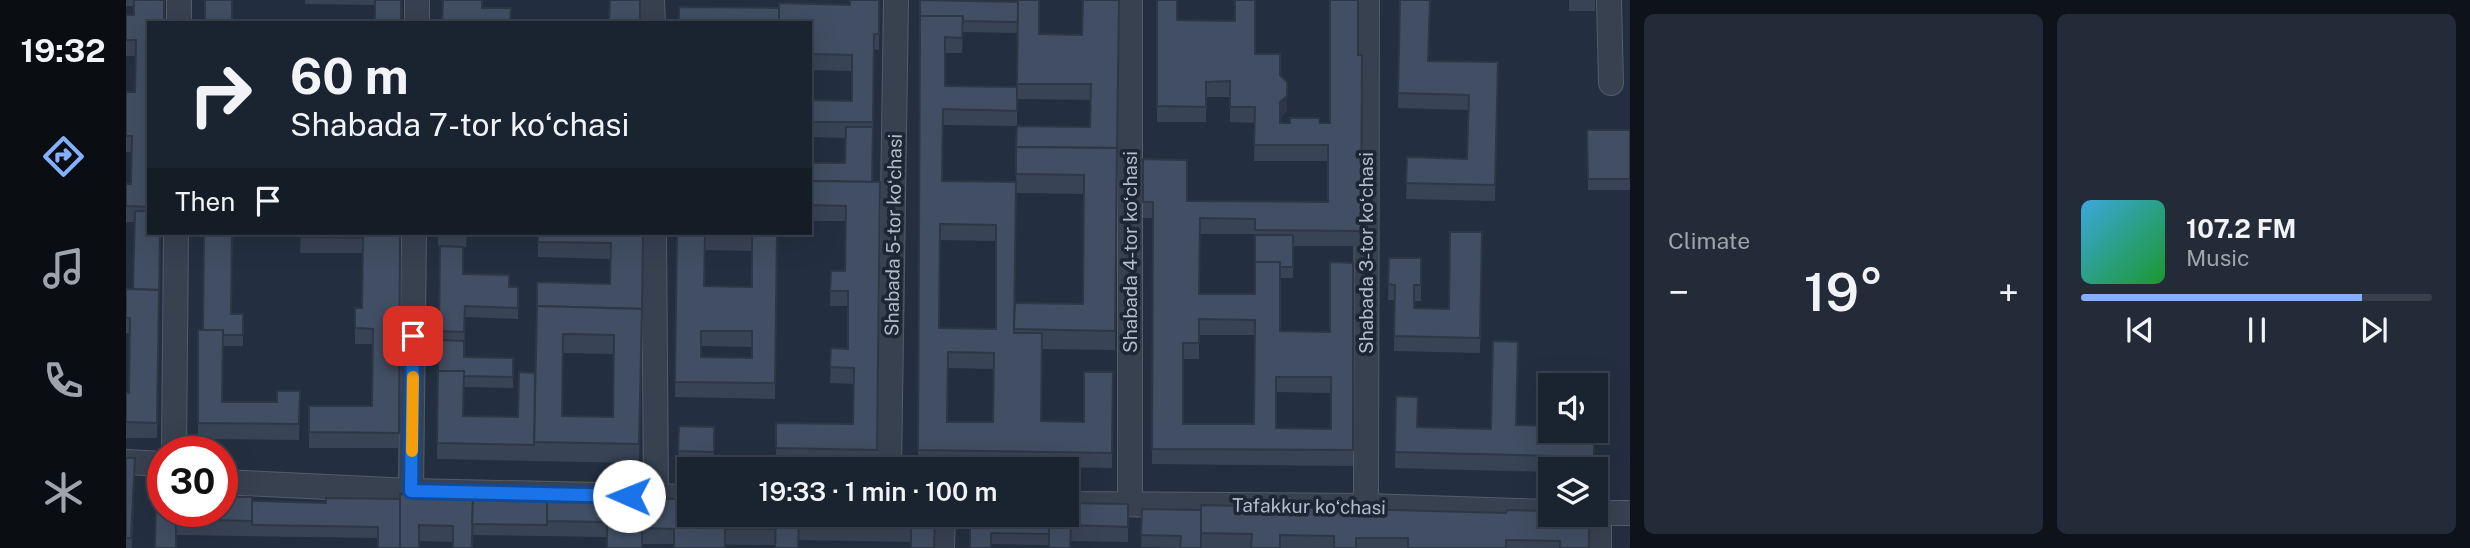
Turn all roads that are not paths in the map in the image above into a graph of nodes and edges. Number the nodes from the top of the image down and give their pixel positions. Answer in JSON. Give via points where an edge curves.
{"nodes":[{"id":1,"x":179,"y":0,"type":"edge"},
{"id":2,"x":417,"y":0,"type":"edge"},
{"id":3,"x":652,"y":0,"type":"edge"},
{"id":4,"x":896,"y":0,"type":"edge"},
{"id":5,"x":1130,"y":0,"type":"edge"},
{"id":6,"x":1367,"y":0,"type":"edge"},
{"id":7,"x":1609,"y":0,"type":"edge"},
{"id":8,"x":179,"y":21,"type":"edge"},
{"id":9,"x":417,"y":21,"type":"edge"},
{"id":10,"x":653,"y":21,"type":"edge"},
{"id":11,"x":1611,"y":83,"type":"dead end"},
{"id":12,"x":176,"y":235,"type":"edge"},
{"id":13,"x":414,"y":235,"type":"edge"},
{"id":14,"x":654,"y":235,"type":"edge"},
{"id":15,"x":174,"y":436,"type":"edge"},
{"id":16,"x":889,"y":457,"type":"edge"},
{"id":17,"x":126,"y":462,"type":"edge"},
{"id":18,"x":147,"y":463,"type":"edge"},
{"id":19,"x":238,"y":483,"type":"edge"},
{"id":20,"x":411,"y":491,"type":"junction"},
{"id":21,"x":656,"y":496,"type":"junction"},
{"id":22,"x":677,"y":497,"type":"edge"},
{"id":23,"x":1079,"y":503,"type":"edge"},
{"id":24,"x":1130,"y":504,"type":"junction"},
{"id":25,"x":1366,"y":506,"type":"junction"},
{"id":26,"x":1538,"y":512,"type":"edge"},
{"id":27,"x":1608,"y":513,"type":"edge"},
{"id":28,"x":1630,"y":513,"type":"edge"},
{"id":29,"x":943,"y":527,"type":"edge"},
{"id":30,"x":1598,"y":527,"type":"edge"},
{"id":31,"x":942,"y":548,"type":"edge"},
{"id":32,"x":1599,"y":548,"type":"edge"}],
"edges":[{"from":1,"to":8,"type":"street"},
{"from":2,"to":9,"type":"street"},
{"from":3,"to":10,"type":"street"},
{"from":4,"to":16,"type":"street","name":"Shabada 5-tor koʻchasi"},
{"from":5,"to":24,"type":"street","name":"Shabada 4-tor koʻchasi"},
{"from":6,"to":25,"type":"street","name":"Shabada 3-tor koʻchasi"},
{"from":7,"to":11,"type":"street"},
{"from":12,"to":15,"type":"street"},
{"from":13,"to":20,"type":"street"},
{"from":14,"to":21,"type":"street"},
{"from":17,"to":18,"type":"street"},
{"from":19,"to":20,"type":"street"},
{"from":20,"to":21,"type":"street"},
{"from":21,"to":22,"type":"street"},
{"from":23,"to":24,"type":"street","name":"Tafakkur koʻchasi"},
{"from":24,"to":25,"type":"street","name":"Tafakkur koʻchasi"},
{"from":25,"to":26,"type":"street","name":"Tafakkur koʻchasi"},
{"from":27,"to":28,"type":"street"},
{"from":29,"to":31,"type":"street"},
{"from":30,"to":32,"type":"street"}]}
